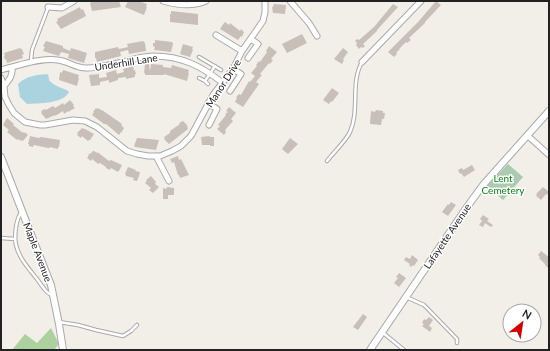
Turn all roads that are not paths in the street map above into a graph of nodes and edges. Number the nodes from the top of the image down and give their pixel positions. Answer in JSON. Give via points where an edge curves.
{"nodes":[{"id":1,"x":74,"y":1,"type":"edge"},
{"id":2,"x":163,"y":1,"type":"edge"},
{"id":3,"x":206,"y":1,"type":"edge"},
{"id":4,"x":265,"y":1,"type":"edge"},
{"id":5,"x":290,"y":1,"type":"edge"},
{"id":6,"x":421,"y":1,"type":"edge"},
{"id":7,"x":48,"y":7,"type":"joint"},
{"id":8,"x":216,"y":35,"type":"dead end"},
{"id":9,"x":317,"y":36,"type":"dead end"},
{"id":10,"x":252,"y":39,"type":"junction"},
{"id":11,"x":242,"y":51,"type":"junction"},
{"id":12,"x":199,"y":57,"type":"dead end"},
{"id":13,"x":248,"y":58,"type":"dead end"},
{"id":14,"x":31,"y":62,"type":"junction"},
{"id":15,"x":362,"y":62,"type":"joint"},
{"id":16,"x":215,"y":66,"type":"junction"},
{"id":17,"x":12,"y":67,"type":"junction"},
{"id":18,"x":233,"y":69,"type":"junction"},
{"id":19,"x":220,"y":70,"type":"dead end"},
{"id":20,"x":1,"y":71,"type":"edge"},
{"id":21,"x":210,"y":73,"type":"junction"},
{"id":22,"x":1,"y":78,"type":"edge"},
{"id":23,"x":198,"y":78,"type":"dead end"},
{"id":24,"x":205,"y":81,"type":"junction"},
{"id":25,"x":223,"y":83,"type":"junction"},
{"id":26,"x":208,"y":84,"type":"dead end"},
{"id":27,"x":4,"y":86,"type":"junction"},
{"id":28,"x":230,"y":91,"type":"dead end"},
{"id":29,"x":208,"y":103,"type":"junction"},
{"id":30,"x":549,"y":111,"type":"edge"},
{"id":31,"x":209,"y":125,"type":"dead end"},
{"id":32,"x":528,"y":136,"type":"junction"},
{"id":33,"x":549,"y":155,"type":"edge"},
{"id":34,"x":156,"y":156,"type":"junction"},
{"id":35,"x":1,"y":157,"type":"edge"},
{"id":36,"x":327,"y":161,"type":"dead end"},
{"id":37,"x":169,"y":181,"type":"dead end"},
{"id":38,"x":22,"y":212,"type":"junction"},
{"id":39,"x":1,"y":238,"type":"edge"},
{"id":40,"x":15,"y":239,"type":"junction"},
{"id":41,"x":53,"y":295,"type":"junction"},
{"id":42,"x":405,"y":297,"type":"junction"},
{"id":43,"x":58,"y":322,"type":"junction"},
{"id":44,"x":136,"y":324,"type":"dead end"},
{"id":45,"x":382,"y":332,"type":"junction"},
{"id":46,"x":457,"y":343,"type":"dead end"},
{"id":47,"x":63,"y":350,"type":"edge"},
{"id":48,"x":370,"y":350,"type":"edge"},
{"id":49,"x":404,"y":350,"type":"edge"}],
"edges":[{"from":1,"to":7,"type":"street","via":[[62,8]]},
{"from":2,"to":3,"type":"street","via":[[185,5]]},
{"from":4,"to":10,"type":"street","name":"Manor Drive","via":[[264,17]]},
{"from":5,"to":9,"type":"street"},
{"from":6,"to":15,"type":"street"},
{"from":7,"to":14,"type":"lane","via":[[32,50]]},
{"from":8,"to":11,"type":"street"},
{"from":10,"to":11,"type":"street","name":"Manor Drive"},
{"from":10,"to":13,"type":"street","via":[[258,44]]},
{"from":11,"to":18,"type":"street","name":"Manor Drive"},
{"from":12,"to":16,"type":"lane"},
{"from":14,"to":17,"type":"street","name":"Underhill Lane"},
{"from":14,"to":21,"type":"street","name":"Underhill Lane","via":[[59,60],[85,69],[163,56],[199,66]]},
{"from":15,"to":36,"type":"lane","via":[[357,76],[355,110],[350,132]]},
{"from":16,"to":19,"type":"lane"},
{"from":16,"to":21,"type":"lane"},
{"from":17,"to":20,"type":"street","name":"Underhill Lane"},
{"from":17,"to":27,"type":"street","via":[[11,77]]},
{"from":18,"to":25,"type":"street","name":"Manor Drive"},
{"from":18,"to":28,"type":"street","via":[[241,74]]},
{"from":21,"to":24,"type":"lane"},
{"from":21,"to":25,"type":"street","name":"Underhill Lane"},
{"from":22,"to":27,"type":"street","name":"Manor Drive"},
{"from":23,"to":24,"type":"lane"},
{"from":24,"to":26,"type":"lane"},
{"from":25,"to":29,"type":"street","name":"Manor Drive"},
{"from":27,"to":34,"type":"street","name":"Manor Drive","via":[[8,105],[14,114],[25,122],[45,125],[72,120],[86,121],[127,151]]},
{"from":29,"to":31,"type":"street","via":[[217,109]]},
{"from":29,"to":34,"type":"street","name":"Manor Drive","via":[[196,129],[187,141],[172,151]]},
{"from":30,"to":32,"type":"street","name":"Lafayette Avenue"},
{"from":32,"to":33,"type":"street"},
{"from":32,"to":42,"type":"street","name":"Lafayette Avenue","via":[[483,185]]},
{"from":34,"to":37,"type":"street"},
{"from":35,"to":38,"type":"street","name":"Maple Avenue"},
{"from":38,"to":40,"type":"lane","via":[[18,217]]},
{"from":38,"to":41,"type":"street","name":"Maple Avenue"},
{"from":39,"to":40,"type":"lane"},
{"from":40,"to":41,"type":"lane","via":[[25,262],[47,292]]},
{"from":41,"to":43,"type":"street","name":"Maple Avenue"},
{"from":42,"to":45,"type":"street","name":"Lafayette Avenue"},
{"from":42,"to":46,"type":"lane","via":[[428,309],[457,339]]},
{"from":43,"to":44,"type":"lane","via":[[123,336],[131,332]]},
{"from":43,"to":47,"type":"street","name":"Maple Avenue"},
{"from":45,"to":48,"type":"street","name":"Lafayette Avenue"},
{"from":45,"to":49,"type":"lane"}]}
